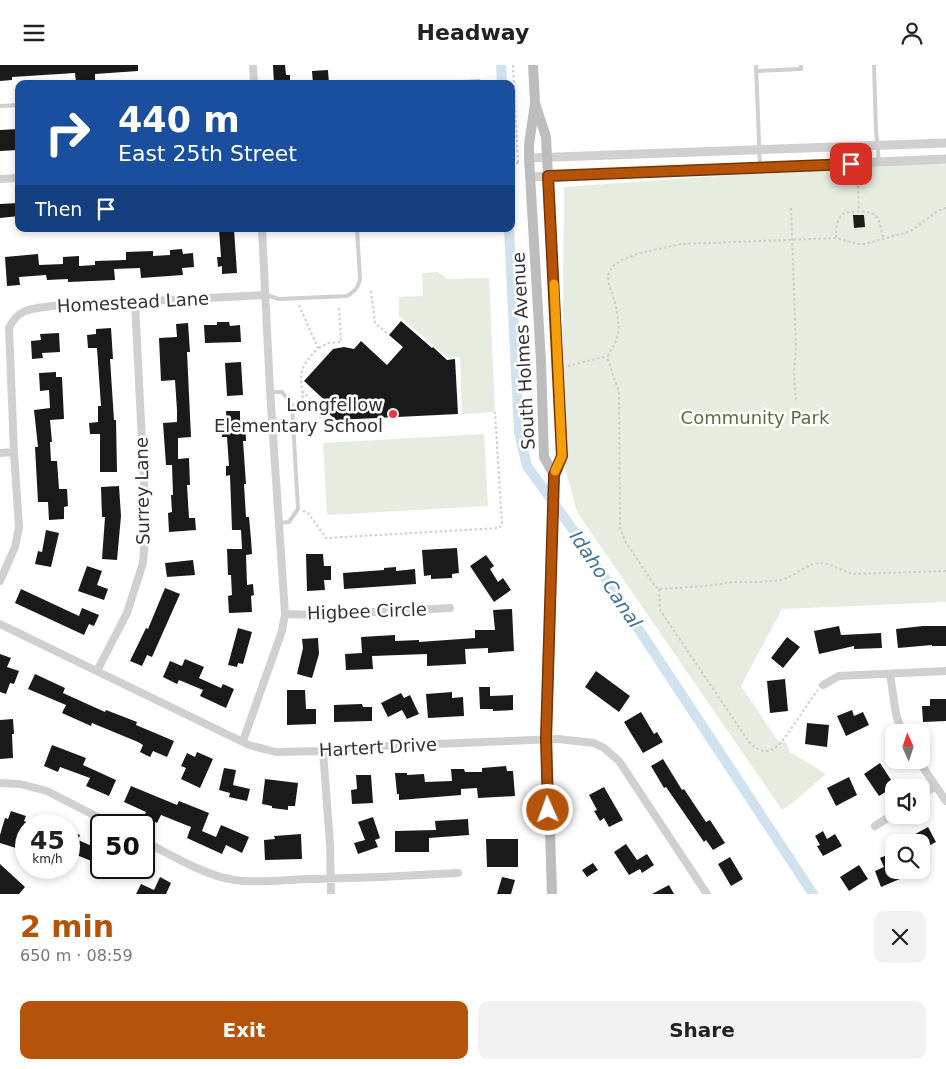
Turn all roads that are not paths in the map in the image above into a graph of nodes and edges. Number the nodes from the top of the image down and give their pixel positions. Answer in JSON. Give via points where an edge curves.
{"nodes":[{"id":1,"x":253,"y":65,"type":"edge"},
{"id":2,"x":533,"y":65,"type":"edge"},
{"id":3,"x":756,"y":65,"type":"edge"},
{"id":4,"x":801,"y":65,"type":"edge"},
{"id":5,"x":874,"y":65,"type":"edge"},
{"id":6,"x":756,"y":71,"type":"junction"},
{"id":7,"x":254,"y":80,"type":"edge"},
{"id":8,"x":535,"y":103,"type":"junction"},
{"id":9,"x":15,"y":105,"type":"edge"},
{"id":10,"x":0,"y":106,"type":"edge"},
{"id":11,"x":946,"y":143,"type":"edge"},
{"id":12,"x":878,"y":146,"type":"junction"},
{"id":13,"x":760,"y":151,"type":"junction"},
{"id":14,"x":530,"y":158,"type":"junction"},
{"id":15,"x":547,"y":158,"type":"junction"},
{"id":16,"x":946,"y":159,"type":"edge"},
{"id":17,"x":880,"y":162,"type":"junction"},
{"id":18,"x":760,"y":167,"type":"junction"},
{"id":19,"x":548,"y":176,"type":"junction"},
{"id":20,"x":531,"y":177,"type":"junction"},
{"id":21,"x":15,"y":178,"type":"edge"},
{"id":22,"x":0,"y":179,"type":"edge"},
{"id":23,"x":262,"y":232,"type":"edge"},
{"id":24,"x":357,"y":232,"type":"edge"},
{"id":25,"x":266,"y":295,"type":"junction"},
{"id":26,"x":135,"y":302,"type":"junction"},
{"id":27,"x":0,"y":326,"type":"edge"},
{"id":28,"x":9,"y":328,"type":"junction"},
{"id":29,"x":270,"y":391,"type":"junction"},
{"id":30,"x":14,"y":452,"type":"junction"},
{"id":31,"x":0,"y":453,"type":"edge"},
{"id":32,"x":554,"y":475,"type":"junction"},
{"id":33,"x":278,"y":523,"type":"junction"},
{"id":34,"x":0,"y":581,"type":"edge"},
{"id":35,"x":450,"y":608,"type":"dead end"},
{"id":36,"x":285,"y":614,"type":"junction"},
{"id":37,"x":0,"y":624,"type":"edge"},
{"id":38,"x":97,"y":671,"type":"junction"},
{"id":39,"x":946,"y":671,"type":"edge"},
{"id":40,"x":890,"y":674,"type":"junction"},
{"id":41,"x":823,"y":685,"type":"road end"},
{"id":42,"x":899,"y":724,"type":"edge"},
{"id":43,"x":546,"y":738,"type":"junction"},
{"id":44,"x":243,"y":741,"type":"junction"},
{"id":45,"x":323,"y":751,"type":"junction"},
{"id":46,"x":924,"y":769,"type":"edge"},
{"id":47,"x":0,"y":783,"type":"edge"},
{"id":48,"x":936,"y":786,"type":"junction"},
{"id":49,"x":930,"y":790,"type":"edge"},
{"id":50,"x":946,"y":801,"type":"edge"},
{"id":51,"x":92,"y":814,"type":"edge"},
{"id":52,"x":885,"y":819,"type":"edge"},
{"id":53,"x":875,"y":826,"type":"dead end"},
{"id":54,"x":155,"y":846,"type":"edge"},
{"id":55,"x":458,"y":873,"type":"dead end"},
{"id":56,"x":330,"y":879,"type":"junction"},
{"id":57,"x":331,"y":894,"type":"edge"},
{"id":58,"x":552,"y":894,"type":"edge"},
{"id":59,"x":707,"y":894,"type":"edge"}],
"edges":[{"from":1,"to":7,"type":"street"},
{"from":2,"to":8,"type":"main road","name":"South Holmes Avenue"},
{"from":3,"to":6,"type":"lane"},
{"from":4,"to":6,"type":"lane","via":[[802,69]]},
{"from":5,"to":12,"type":"lane"},
{"from":6,"to":13,"type":"lane"},
{"from":8,"to":14,"type":"main road","name":"South Holmes Avenue"},
{"from":8,"to":15,"type":"main road","name":"South Holmes Avenue","via":[[546,137]]},
{"from":9,"to":10,"type":"lane"},
{"from":11,"to":12,"type":"street"},
{"from":12,"to":13,"type":"street"},
{"from":12,"to":17,"type":"lane"},
{"from":13,"to":15,"type":"street"},
{"from":13,"to":18,"type":"lane"},
{"from":14,"to":15,"type":"street"},
{"from":14,"to":20,"type":"main road","name":"South Holmes Avenue"},
{"from":15,"to":19,"type":"main road","name":"South Holmes Avenue"},
{"from":16,"to":17,"type":"street"},
{"from":17,"to":18,"type":"street"},
{"from":18,"to":19,"type":"street"},
{"from":19,"to":20,"type":"street"},
{"from":19,"to":32,"type":"main road","name":"South Holmes Avenue","via":[[562,456]]},
{"from":20,"to":32,"type":"main road","name":"South Holmes Avenue","via":[[544,457]]},
{"from":21,"to":22,"type":"street"},
{"from":23,"to":25,"type":"street"},
{"from":24,"to":25,"type":"lane","via":[[360,279],[355,292],[348,296],[279,299]]},
{"from":25,"to":26,"type":"street","name":"Homestead Lane"},
{"from":25,"to":29,"type":"street"},
{"from":26,"to":28,"type":"street","name":"Homestead Lane","via":[[27,309],[13,319]]},
{"from":26,"to":38,"type":"street","name":"Surrey Lane","via":[[146,523],[143,563],[127,613]]},
{"from":27,"to":28,"type":"street"},
{"from":28,"to":30,"type":"street"},
{"from":29,"to":33,"type":"street"},
{"from":29,"to":33,"type":"lane","via":[[282,392],[292,405],[298,509],[289,522]]},
{"from":30,"to":31,"type":"street"},
{"from":30,"to":34,"type":"street","via":[[19,527],[15,547]]},
{"from":32,"to":43,"type":"main road","name":"South Holmes Avenue"},
{"from":33,"to":36,"type":"street"},
{"from":35,"to":36,"type":"street","name":"Higbee Circle"},
{"from":36,"to":44,"type":"street"},
{"from":37,"to":38,"type":"street","name":"Hartert Drive"},
{"from":38,"to":44,"type":"street","name":"Hartert Drive"},
{"from":39,"to":40,"type":"street"},
{"from":40,"to":41,"type":"street","via":[[839,676]]},
{"from":40,"to":42,"type":"street"},
{"from":43,"to":45,"type":"street","name":"Hartert Drive"},
{"from":43,"to":58,"type":"main road","name":"South Holmes Avenue"},
{"from":43,"to":59,"type":"street","name":"Hartert Drive","via":[[594,743],[619,761]]},
{"from":44,"to":45,"type":"street","name":"Hartert Drive","via":[[276,751]]},
{"from":45,"to":56,"type":"street"},
{"from":46,"to":48,"type":"street"},
{"from":47,"to":51,"type":"street","via":[[47,791]]},
{"from":48,"to":49,"type":"street"},
{"from":48,"to":50,"type":"street"},
{"from":52,"to":53,"type":"street"},
{"from":54,"to":56,"type":"street","via":[[233,880],[267,883]]},
{"from":55,"to":56,"type":"street"},
{"from":56,"to":57,"type":"street"}]}
